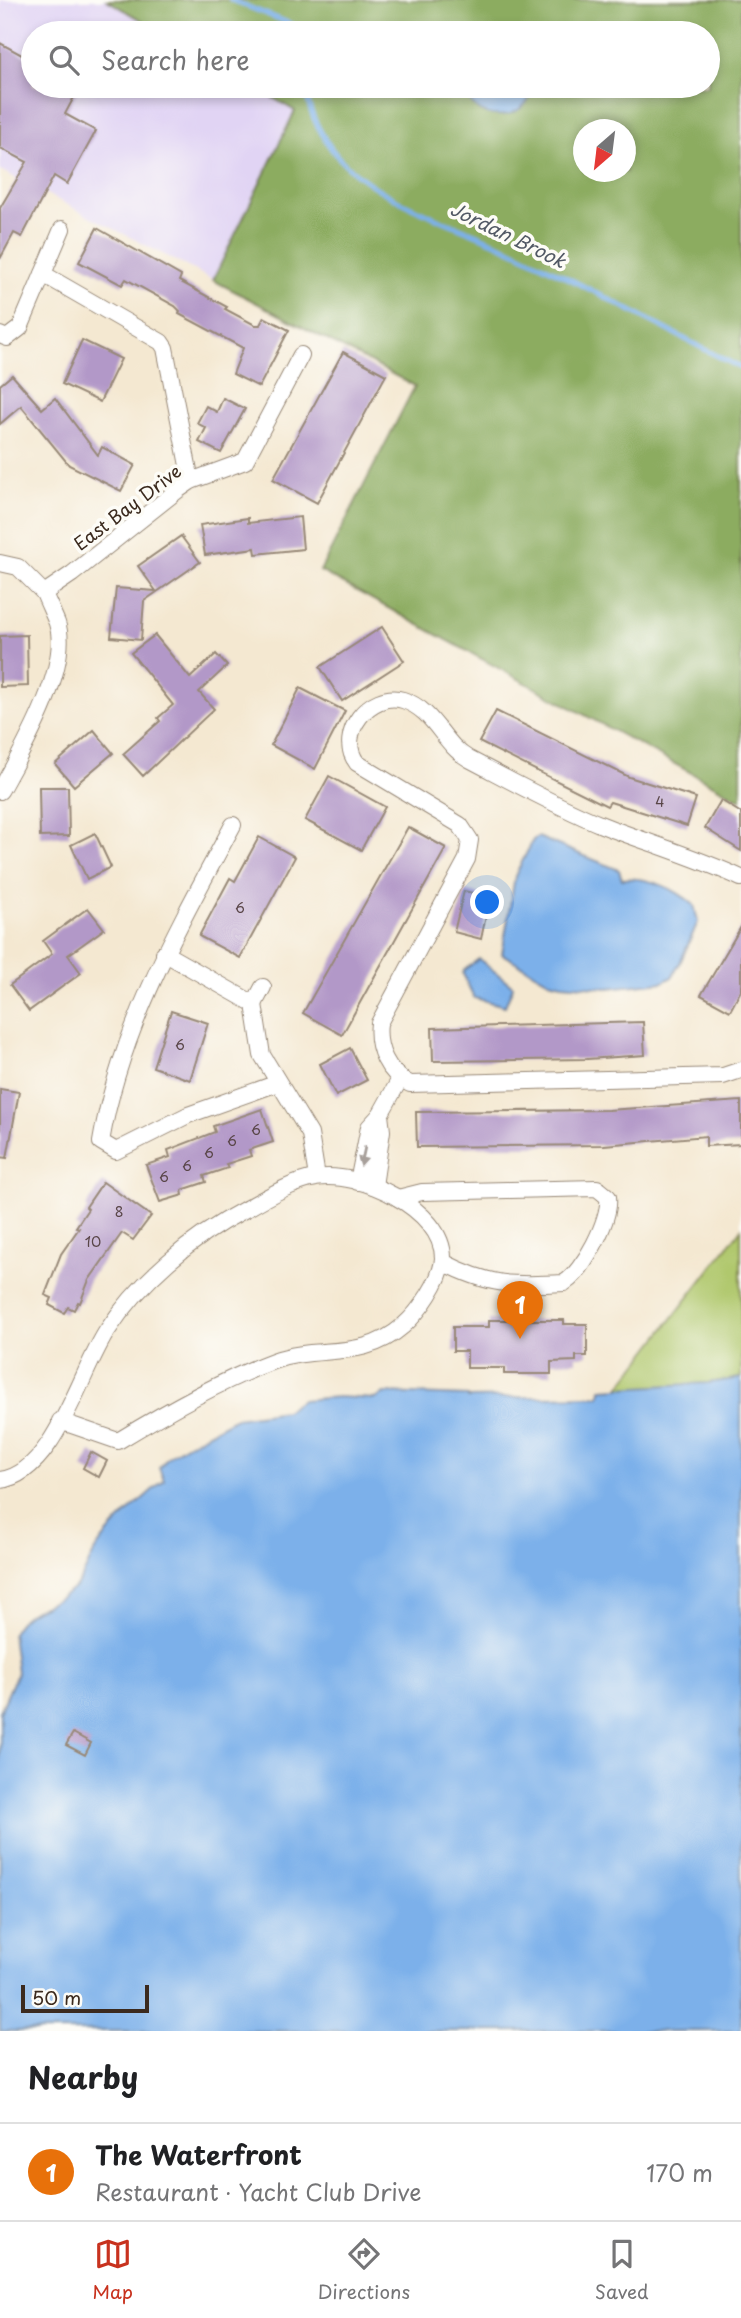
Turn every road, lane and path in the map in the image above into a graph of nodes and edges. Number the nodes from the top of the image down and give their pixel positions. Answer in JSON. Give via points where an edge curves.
{"nodes":[{"id":1,"x":62,"y":229,"type":"dead end"},
{"id":2,"x":43,"y":274,"type":"junction"},
{"id":3,"x":0,"y":335,"type":"edge"},
{"id":4,"x":302,"y":355,"type":"dead end"},
{"id":5,"x":191,"y":481,"type":"junction"},
{"id":6,"x":0,"y":563,"type":"edge"},
{"id":7,"x":44,"y":593,"type":"junction"},
{"id":8,"x":0,"y":791,"type":"edge"},
{"id":9,"x":233,"y":825,"type":"dead end"},
{"id":10,"x":741,"y":878,"type":"edge"},
{"id":11,"x":164,"y":953,"type":"junction"},
{"id":12,"x":263,"y":987,"type":"dead end"},
{"id":13,"x":254,"y":1004,"type":"junction"},
{"id":14,"x":741,"y":1070,"type":"edge"},
{"id":15,"x":400,"y":1079,"type":"junction"},
{"id":16,"x":278,"y":1083,"type":"junction"},
{"id":17,"x":380,"y":1115,"type":"junction"},
{"id":18,"x":317,"y":1177,"type":"junction"},
{"id":19,"x":358,"y":1182,"type":"junction"},
{"id":20,"x":374,"y":1186,"type":"junction"},
{"id":21,"x":398,"y":1198,"type":"junction"},
{"id":22,"x":443,"y":1262,"type":"junction"},
{"id":23,"x":60,"y":1421,"type":"junction"},
{"id":24,"x":0,"y":1480,"type":"edge"}],
"edges":[{"from":1,"to":2,"type":"street"},
{"from":2,"to":3,"type":"street","via":[[20,328],[8,338]]},
{"from":2,"to":5,"type":"street","via":[[166,348]]},
{"from":4,"to":5,"type":"street","name":"East Bay Drive","via":[[245,461]]},
{"from":5,"to":7,"type":"street","name":"East Bay Drive"},
{"from":6,"to":7,"type":"street","via":[[18,567]]},
{"from":7,"to":8,"type":"street","via":[[57,623],[59,642],[52,681]]},
{"from":9,"to":11,"type":"street"},
{"from":10,"to":15,"type":"street","via":[[566,809],[457,751],[428,713],[417,706],[391,698],[377,700],[356,723],[351,755],[366,769],[460,824],[470,850],[379,1024],[380,1046]]},
{"from":11,"to":13,"type":"street"},
{"from":11,"to":16,"type":"street","via":[[106,1113],[101,1142],[116,1151],[188,1115]]},
{"from":12,"to":13,"type":"street"},
{"from":13,"to":16,"type":"street","via":[[262,1055]]},
{"from":14,"to":15,"type":"street","via":[[723,1076],[410,1084]]},
{"from":15,"to":17,"type":"street"},
{"from":16,"to":18,"type":"street","via":[[310,1135]]},
{"from":17,"to":19,"type":"street","one_way":true,"via":[[369,1127]]},
{"from":17,"to":20,"type":"street","via":[[383,1131]]},
{"from":18,"to":19,"type":"street"},
{"from":18,"to":23,"type":"street","via":[[240,1212],[145,1284],[106,1331]]},
{"from":19,"to":20,"type":"street"},
{"from":20,"to":21,"type":"street"},
{"from":21,"to":22,"type":"street","via":[[425,1220],[438,1239]]},
{"from":21,"to":22,"type":"street","via":[[422,1192],[597,1188],[608,1197],[607,1215],[582,1268],[564,1283],[494,1283]]},
{"from":22,"to":23,"type":"street","via":[[412,1317],[379,1342],[339,1353],[274,1361],[118,1441]]},
{"from":23,"to":24,"type":"street","via":[[28,1469]]}]}
